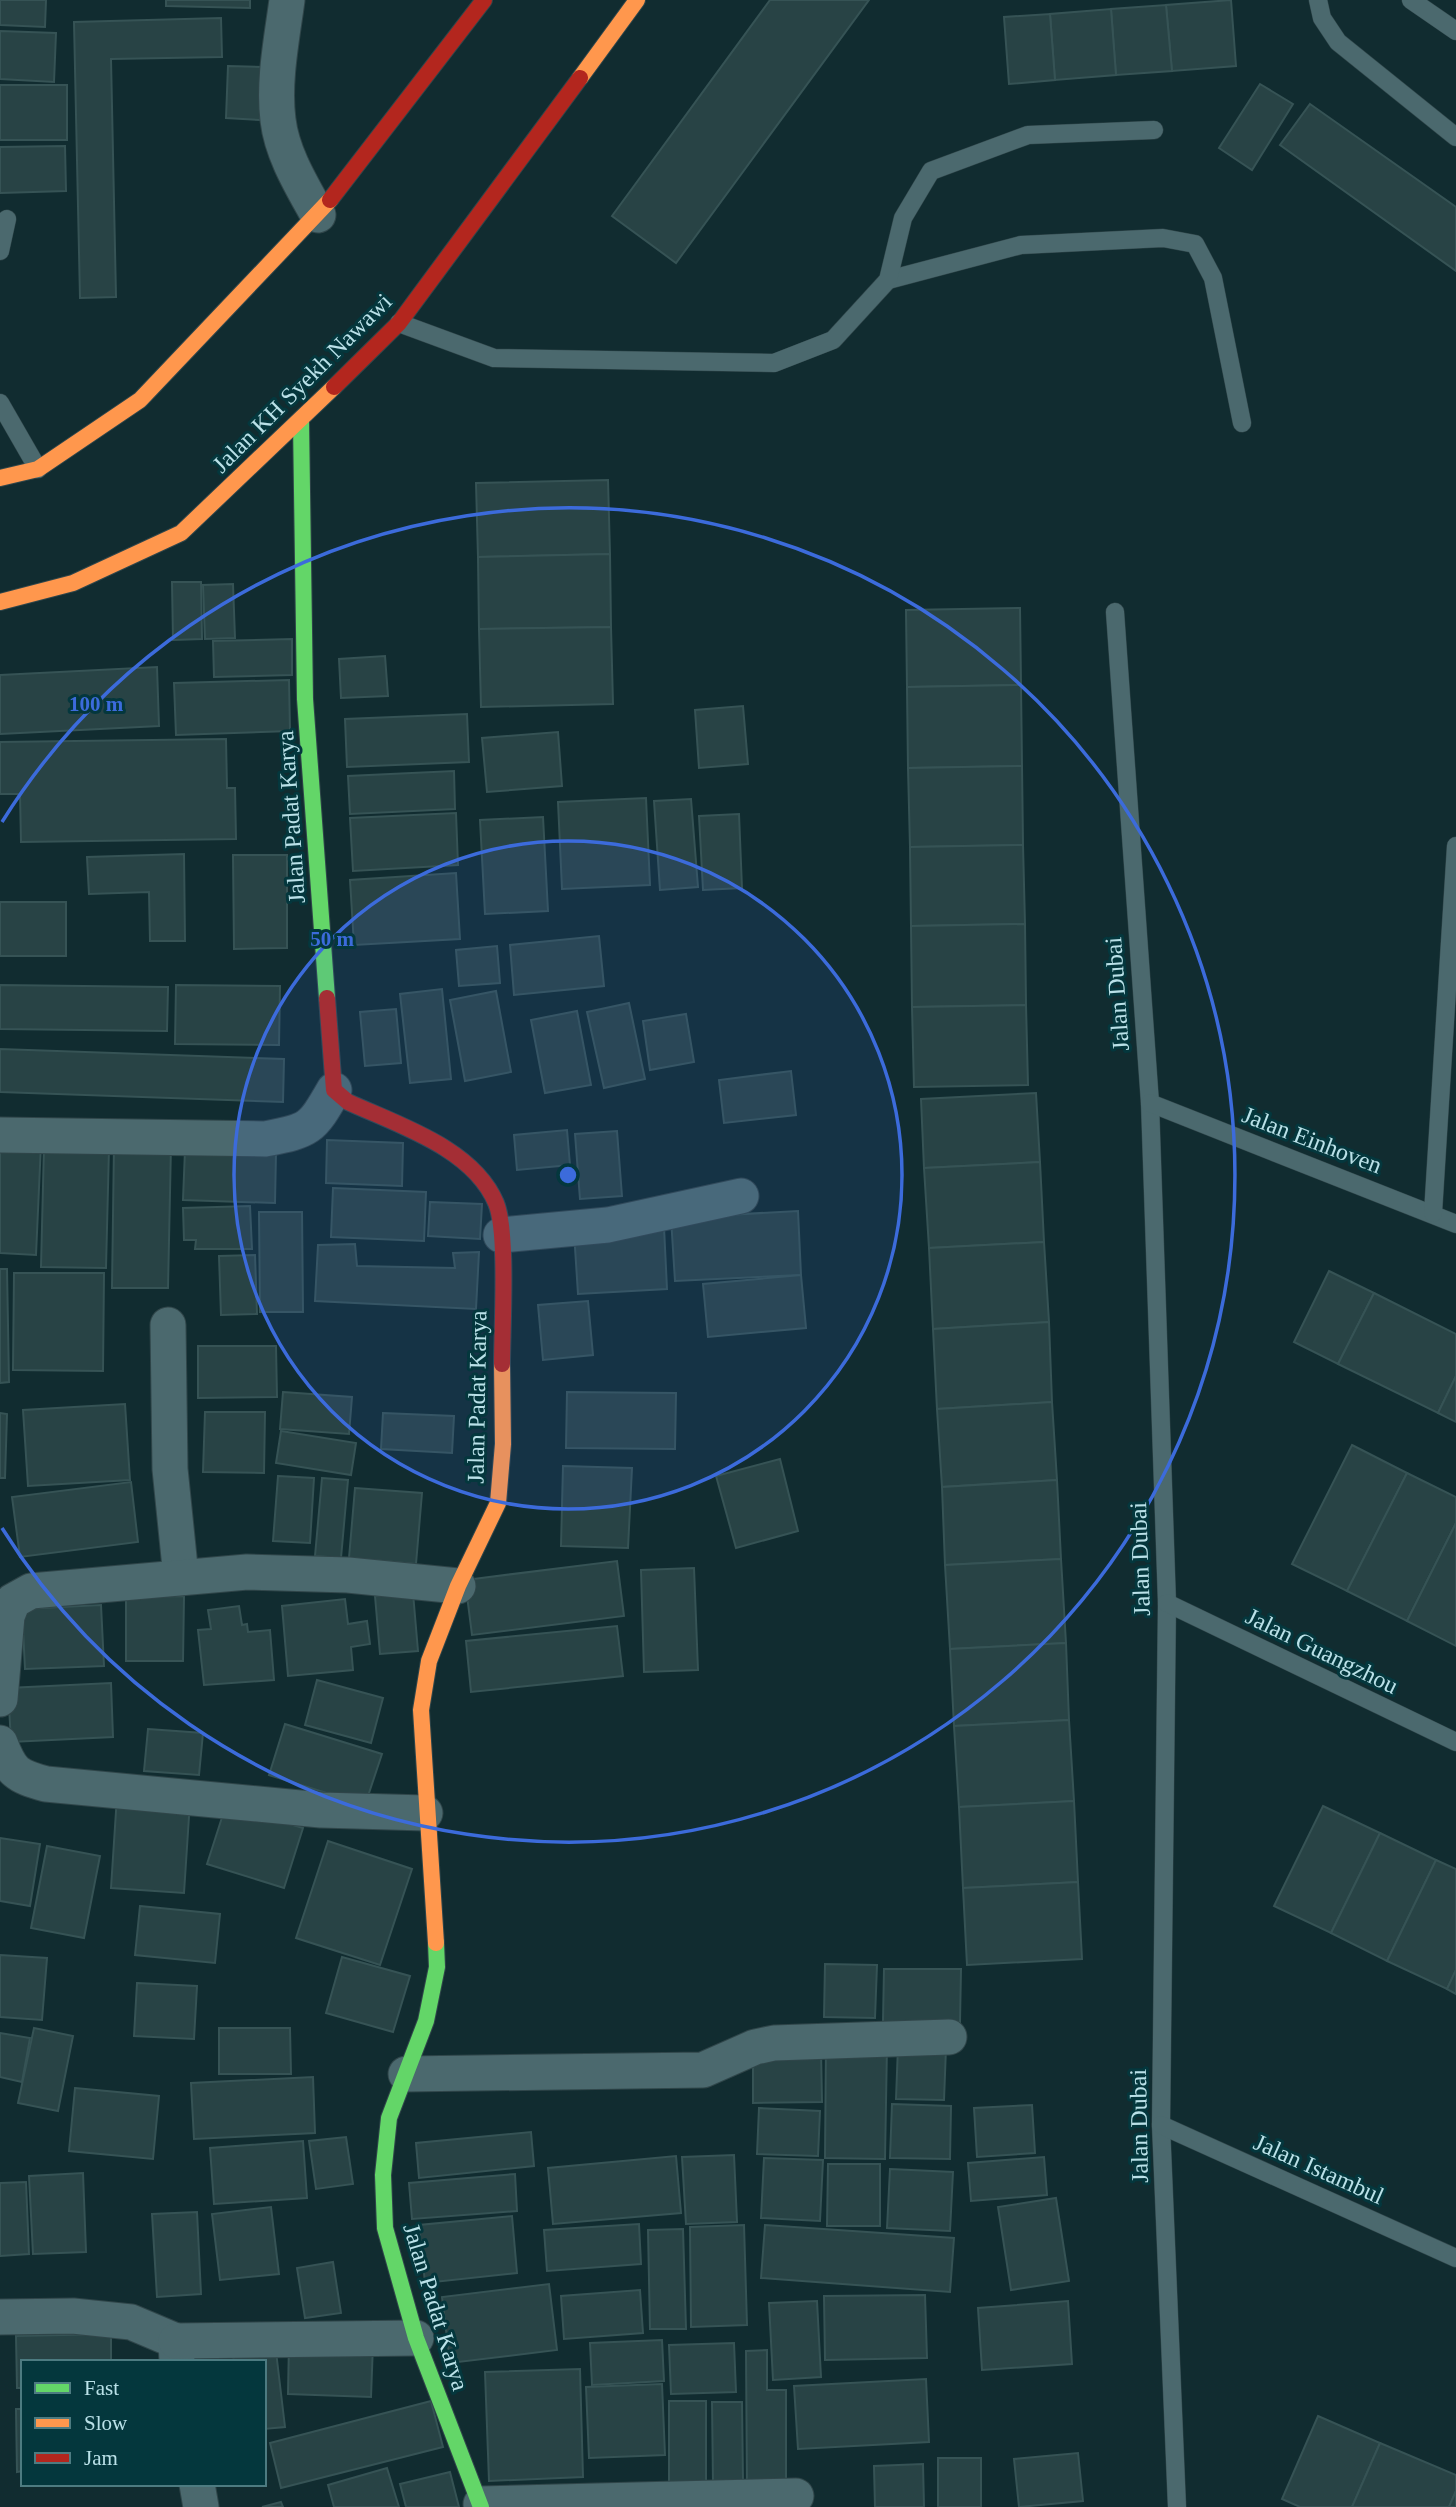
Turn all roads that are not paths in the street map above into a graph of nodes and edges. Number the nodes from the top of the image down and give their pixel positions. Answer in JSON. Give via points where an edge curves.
{"nodes":[{"id":1,"x":287,"y":0,"type":"edge"},
{"id":2,"x":484,"y":0,"type":"edge"},
{"id":3,"x":637,"y":0,"type":"edge"},
{"id":4,"x":1318,"y":0,"type":"edge"},
{"id":5,"x":1411,"y":0,"type":"edge"},
{"id":6,"x":1456,"y":32,"type":"edge"},
{"id":7,"x":1154,"y":130,"type":"dead end"},
{"id":8,"x":1456,"y":137,"type":"edge"},
{"id":9,"x":318,"y":215,"type":"junction"},
{"id":10,"x":7,"y":219,"type":"dead end"},
{"id":11,"x":0,"y":251,"type":"edge"},
{"id":12,"x":888,"y":280,"type":"junction"},
{"id":13,"x":399,"y":323,"type":"junction"},
{"id":14,"x":0,"y":403,"type":"edge"},
{"id":15,"x":301,"y":421,"type":"junction"},
{"id":16,"x":1242,"y":423,"type":"dead end"},
{"id":17,"x":38,"y":469,"type":"junction"},
{"id":18,"x":0,"y":478,"type":"edge"},
{"id":19,"x":0,"y":602,"type":"edge"},
{"id":20,"x":1115,"y":612,"type":"dead end"},
{"id":21,"x":1456,"y":846,"type":"edge"},
{"id":22,"x":334,"y":1090,"type":"junction"},
{"id":23,"x":1150,"y":1103,"type":"junction"},
{"id":24,"x":0,"y":1135,"type":"edge"},
{"id":25,"x":741,"y":1196,"type":"dead end"},
{"id":26,"x":1433,"y":1213,"type":"junction"},
{"id":27,"x":1456,"y":1224,"type":"edge"},
{"id":28,"x":501,"y":1235,"type":"junction"},
{"id":29,"x":168,"y":1325,"type":"dead end"},
{"id":30,"x":181,"y":1577,"type":"junction"},
{"id":31,"x":458,"y":1586,"type":"junction"},
{"id":32,"x":1167,"y":1603,"type":"junction"},
{"id":33,"x":0,"y":1699,"type":"edge"},
{"id":34,"x":1456,"y":1742,"type":"edge"},
{"id":35,"x":0,"y":1743,"type":"edge"},
{"id":36,"x":425,"y":1813,"type":"junction"},
{"id":37,"x":949,"y":2037,"type":"dead end"},
{"id":38,"x":406,"y":2074,"type":"junction"},
{"id":39,"x":1161,"y":2125,"type":"junction"},
{"id":40,"x":1456,"y":2258,"type":"edge"},
{"id":41,"x":0,"y":2317,"type":"edge"},
{"id":42,"x":416,"y":2338,"type":"junction"},
{"id":43,"x":176,"y":2352,"type":"edge"},
{"id":44,"x":197,"y":2486,"type":"edge"},
{"id":45,"x":796,"y":2496,"type":"dead end"},
{"id":46,"x":481,"y":2505,"type":"edge"},
{"id":47,"x":201,"y":2507,"type":"edge"},
{"id":48,"x":1177,"y":2507,"type":"edge"}],
"edges":[{"from":1,"to":9,"type":"street","via":[[278,121],[292,168]]},
{"from":2,"to":9,"type":"street"},
{"from":3,"to":13,"type":"street","name":"Jalan KH Syekh Nawawi"},
{"from":4,"to":8,"type":"lane","via":[[1322,18],[1338,42]]},
{"from":5,"to":6,"type":"lane"},
{"from":7,"to":12,"type":"lane","via":[[1028,135],[931,171],[903,218]]},
{"from":9,"to":17,"type":"street","via":[[140,401]]},
{"from":10,"to":11,"type":"lane"},
{"from":12,"to":13,"type":"lane","via":[[834,340],[774,363],[494,358]]},
{"from":12,"to":16,"type":"lane","via":[[1021,245],[1163,238],[1195,244],[1213,278]]},
{"from":13,"to":15,"type":"street","name":"Jalan KH Syekh Nawawi"},
{"from":14,"to":17,"type":"lane"},
{"from":15,"to":19,"type":"street","name":"Jalan KH Syekh Nawawi","via":[[181,533],[73,583]]},
{"from":15,"to":22,"type":"street","name":"Jalan Padat Karya","via":[[305,699]]},
{"from":17,"to":18,"type":"street"},
{"from":20,"to":23,"type":"lane","name":"Jalan Dubai"},
{"from":21,"to":26,"type":"lane"},
{"from":22,"to":24,"type":"street","via":[[315,1122],[301,1131],[265,1139]]},
{"from":22,"to":28,"type":"street","name":"Jalan Padat Karya","via":[[348,1102],[456,1156],[478,1174],[496,1203]]},
{"from":23,"to":26,"type":"lane","name":"Jalan Einhoven"},
{"from":23,"to":32,"type":"lane","name":"Jalan Dubai"},
{"from":25,"to":28,"type":"street","via":[[607,1225]]},
{"from":26,"to":27,"type":"lane","name":"Jalan Einhoven"},
{"from":28,"to":31,"type":"street","name":"Jalan Padat Karya","via":[[503,1444],[498,1503]]},
{"from":29,"to":30,"type":"street","via":[[170,1469]]},
{"from":30,"to":31,"type":"street","via":[[247,1572],[348,1575]]},
{"from":30,"to":33,"type":"street","via":[[31,1591],[13,1601],[7,1616]]},
{"from":31,"to":36,"type":"street","name":"Jalan Padat Karya","via":[[429,1661],[421,1710]]},
{"from":32,"to":34,"type":"lane","name":"Jalan Guangzhou"},
{"from":32,"to":39,"type":"lane","name":"Jalan Dubai"},
{"from":35,"to":36,"type":"street","via":[[9,1767],[23,1778],[46,1784],[321,1810]]},
{"from":36,"to":38,"type":"street","name":"Jalan Padat Karya","via":[[438,1966],[426,2021]]},
{"from":37,"to":38,"type":"street","via":[[774,2043],[703,2070]]},
{"from":38,"to":42,"type":"street","name":"Jalan Padat Karya","via":[[389,2118],[383,2175],[386,2228]]},
{"from":39,"to":40,"type":"lane","name":"Jalan Istambul"},
{"from":39,"to":48,"type":"lane","name":"Jalan Dubai"},
{"from":41,"to":43,"type":"street","via":[[73,2316],[131,2322]]},
{"from":42,"to":43,"type":"street"},
{"from":42,"to":46,"type":"street","name":"Jalan Padat Karya"},
{"from":44,"to":47,"type":"street"},
{"from":45,"to":46,"type":"street"}]}
